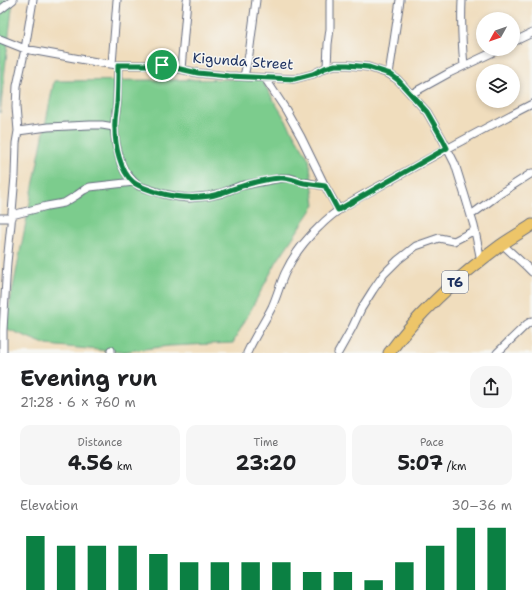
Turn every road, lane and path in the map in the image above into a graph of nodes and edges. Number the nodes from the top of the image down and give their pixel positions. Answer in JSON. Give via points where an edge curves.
{"nodes":[{"id":1,"x":12,"y":0,"type":"edge"},
{"id":2,"x":33,"y":0,"type":"edge"},
{"id":3,"x":117,"y":0,"type":"edge"},
{"id":4,"x":187,"y":0,"type":"edge"},
{"id":5,"x":256,"y":0,"type":"edge"},
{"id":6,"x":330,"y":0,"type":"edge"},
{"id":7,"x":400,"y":0,"type":"edge"},
{"id":8,"x":462,"y":0,"type":"edge"},
{"id":9,"x":0,"y":10,"type":"edge"},
{"id":10,"x":532,"y":33,"type":"edge"},
{"id":11,"x":0,"y":39,"type":"edge"},
{"id":12,"x":520,"y":39,"type":"edge"},
{"id":13,"x":25,"y":49,"type":"junction"},
{"id":14,"x":485,"y":56,"type":"edge"},
{"id":15,"x":115,"y":64,"type":"junction"},
{"id":16,"x":464,"y":66,"type":"junction"},
{"id":17,"x":327,"y":67,"type":"junction"},
{"id":18,"x":181,"y":70,"type":"junction"},
{"id":19,"x":390,"y":74,"type":"junction"},
{"id":20,"x":244,"y":76,"type":"junction"},
{"id":21,"x":265,"y":78,"type":"junction"},
{"id":22,"x":411,"y":94,"type":"junction"},
{"id":23,"x":532,"y":104,"type":"edge"},
{"id":24,"x":114,"y":127,"type":"junction"},
{"id":25,"x":18,"y":131,"type":"junction"},
{"id":26,"x":447,"y":148,"type":"junction"},
{"id":27,"x":532,"y":173,"type":"edge"},
{"id":28,"x":134,"y":182,"type":"junction"},
{"id":29,"x":325,"y":186,"type":"junction"},
{"id":30,"x":338,"y":210,"type":"junction"},
{"id":31,"x":470,"y":215,"type":"junction"},
{"id":32,"x":12,"y":217,"type":"junction"},
{"id":33,"x":0,"y":218,"type":"edge"},
{"id":34,"x":532,"y":225,"type":"edge"},
{"id":35,"x":475,"y":230,"type":"junction"},
{"id":36,"x":502,"y":244,"type":"junction"},
{"id":37,"x":481,"y":261,"type":"junction"},
{"id":38,"x":532,"y":272,"type":"edge"},
{"id":39,"x":532,"y":321,"type":"edge"},
{"id":40,"x":1,"y":333,"type":"edge"},
{"id":41,"x":3,"y":353,"type":"edge"},
{"id":42,"x":247,"y":353,"type":"edge"},
{"id":43,"x":338,"y":353,"type":"edge"},
{"id":44,"x":389,"y":353,"type":"edge"},
{"id":45,"x":497,"y":353,"type":"edge"}],
"edges":[{"from":1,"to":9,"type":"street"},
{"from":2,"to":13,"type":"street"},
{"from":3,"to":15,"type":"street"},
{"from":4,"to":18,"type":"street"},
{"from":5,"to":20,"type":"street"},
{"from":6,"to":17,"type":"street"},
{"from":7,"to":19,"type":"street"},
{"from":8,"to":16,"type":"street"},
{"from":10,"to":12,"type":"street"},
{"from":11,"to":13,"type":"street","name":"Kigunda Street"},
{"from":13,"to":15,"type":"street","name":"Kigunda Street"},
{"from":13,"to":25,"type":"street","via":[[16,107]]},
{"from":14,"to":16,"type":"street"},
{"from":15,"to":18,"type":"street","name":"Kigunda Street","via":[[162,65]]},
{"from":15,"to":24,"type":"street","via":[[117,104]]},
{"from":16,"to":22,"type":"street"},
{"from":17,"to":19,"type":"street","name":"Kigunda Street","via":[[368,67]]},
{"from":17,"to":21,"type":"street","name":"Kigunda Street","via":[[294,79]]},
{"from":18,"to":20,"type":"street","name":"Kigunda Street"},
{"from":19,"to":22,"type":"street","name":"Kigunda Street"},
{"from":20,"to":21,"type":"street","name":"Kigunda Street"},
{"from":21,"to":29,"type":"street","via":[[286,110]]},
{"from":22,"to":26,"type":"street","name":"Kigunda Street","via":[[427,112]]},
{"from":23,"to":26,"type":"street"},
{"from":24,"to":25,"type":"street","via":[[90,125]]},
{"from":24,"to":28,"type":"street","via":[[121,163]]},
{"from":25,"to":32,"type":"street"},
{"from":26,"to":30,"type":"street"},
{"from":26,"to":31,"type":"street","name":"Kigunda Street"},
{"from":27,"to":31,"type":"street"},
{"from":28,"to":29,"type":"street","via":[[164,194],[189,198],[209,196],[240,186],[281,178]]},
{"from":28,"to":32,"type":"street","via":[[90,187],[64,202]]},
{"from":29,"to":30,"type":"street"},
{"from":30,"to":42,"type":"street","via":[[318,227],[296,254],[272,307]]},
{"from":31,"to":35,"type":"street","name":"Kigunda Street"},
{"from":32,"to":33,"type":"street"},
{"from":32,"to":40,"type":"street"},
{"from":34,"to":36,"type":"highway","number":"T6"},
{"from":35,"to":37,"type":"street","name":"Kigunda Street"},
{"from":35,"to":43,"type":"street","via":[[454,241],[439,238],[416,246],[398,260],[373,290]]},
{"from":36,"to":37,"type":"highway","number":"T6"},
{"from":36,"to":38,"type":"street"},
{"from":37,"to":44,"type":"highway","number":"T6","via":[[429,306]]},
{"from":39,"to":45,"type":"street"},
{"from":40,"to":41,"type":"street"}]}
